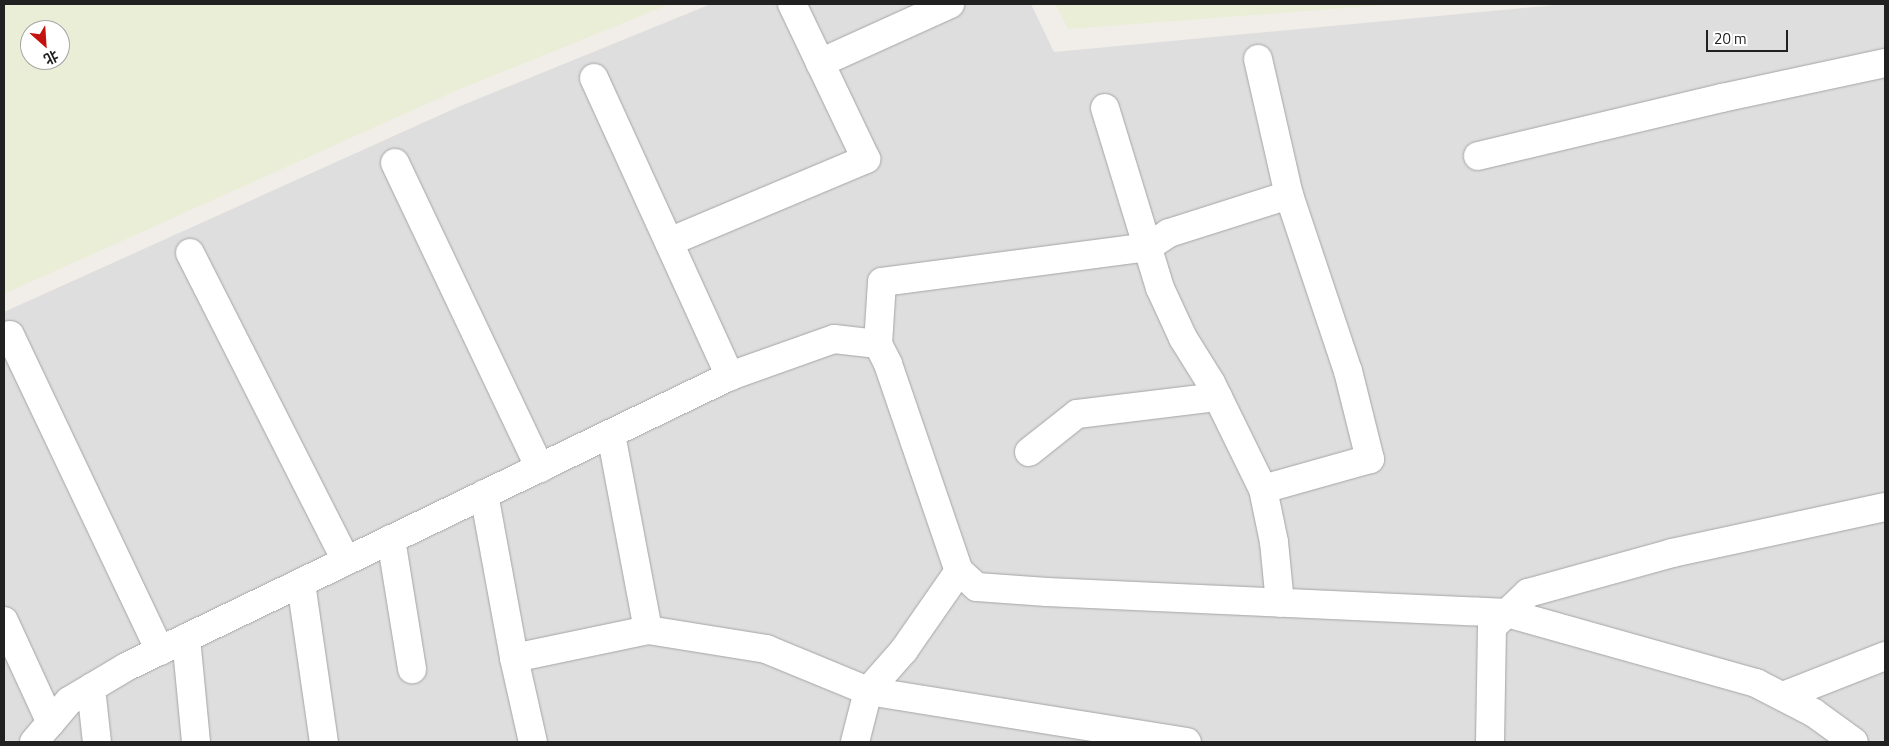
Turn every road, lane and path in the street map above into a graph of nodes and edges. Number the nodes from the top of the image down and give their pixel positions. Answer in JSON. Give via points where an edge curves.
{"nodes":[{"id":1,"x":792,"y":4,"type":"edge"},
{"id":2,"x":950,"y":4,"type":"edge"},
{"id":3,"x":1258,"y":59,"type":"dead end"},
{"id":4,"x":820,"y":63,"type":"junction"},
{"id":5,"x":1885,"y":63,"type":"edge"},
{"id":6,"x":594,"y":78,"type":"dead end"},
{"id":7,"x":1105,"y":108,"type":"dead end"},
{"id":8,"x":1478,"y":156,"type":"dead end"},
{"id":9,"x":395,"y":163,"type":"dead end"},
{"id":10,"x":1289,"y":195,"type":"junction"},
{"id":11,"x":669,"y":242,"type":"junction"},
{"id":12,"x":1148,"y":247,"type":"junction"},
{"id":13,"x":190,"y":253,"type":"dead end"},
{"id":14,"x":10,"y":334,"type":"dead end"},
{"id":15,"x":878,"y":344,"type":"junction"},
{"id":16,"x":730,"y":376,"type":"junction"},
{"id":17,"x":1218,"y":397,"type":"junction"},
{"id":18,"x":611,"y":434,"type":"junction"},
{"id":19,"x":1029,"y":452,"type":"dead end"},
{"id":20,"x":540,"y":468,"type":"junction"},
{"id":21,"x":1262,"y":489,"type":"junction"},
{"id":22,"x":484,"y":494,"type":"junction"},
{"id":23,"x":1885,"y":507,"type":"edge"},
{"id":24,"x":392,"y":539,"type":"junction"},
{"id":25,"x":346,"y":561,"type":"junction"},
{"id":26,"x":959,"y":571,"type":"junction"},
{"id":27,"x":302,"y":583,"type":"junction"},
{"id":28,"x":1280,"y":603,"type":"junction"},
{"id":29,"x":1507,"y":613,"type":"junction"},
{"id":30,"x":4,"y":621,"type":"edge"},
{"id":31,"x":648,"y":630,"type":"junction"},
{"id":32,"x":186,"y":638,"type":"junction"},
{"id":33,"x":160,"y":651,"type":"junction"},
{"id":34,"x":1885,"y":656,"type":"edge"},
{"id":35,"x":514,"y":658,"type":"junction"},
{"id":36,"x":412,"y":670,"type":"dead end"},
{"id":37,"x":91,"y":688,"type":"junction"},
{"id":38,"x":868,"y":691,"type":"junction"},
{"id":39,"x":1783,"y":696,"type":"junction"},
{"id":40,"x":43,"y":733,"type":"edge"},
{"id":41,"x":97,"y":742,"type":"edge"},
{"id":42,"x":196,"y":742,"type":"edge"},
{"id":43,"x":324,"y":742,"type":"edge"},
{"id":44,"x":533,"y":742,"type":"edge"},
{"id":45,"x":854,"y":742,"type":"edge"},
{"id":46,"x":1187,"y":742,"type":"edge"},
{"id":47,"x":1490,"y":742,"type":"edge"},
{"id":48,"x":1854,"y":742,"type":"edge"}],
"edges":[{"from":1,"to":4,"type":"street"},
{"from":2,"to":4,"type":"street"},
{"from":3,"to":10,"type":"street"},
{"from":4,"to":11,"type":"street","via":[[866,159]]},
{"from":5,"to":8,"type":"street"},
{"from":6,"to":11,"type":"street"},
{"from":7,"to":12,"type":"street"},
{"from":9,"to":20,"type":"street"},
{"from":10,"to":12,"type":"street","via":[[1169,233]]},
{"from":10,"to":21,"type":"street","via":[[1348,371],[1370,459]]},
{"from":11,"to":16,"type":"street"},
{"from":12,"to":15,"type":"street","via":[[882,282]]},
{"from":12,"to":17,"type":"street","via":[[1160,288],[1183,338]]},
{"from":13,"to":25,"type":"street"},
{"from":14,"to":33,"type":"street"},
{"from":15,"to":16,"type":"street","via":[[834,339]]},
{"from":15,"to":26,"type":"street","via":[[888,364]]},
{"from":16,"to":18,"type":"street"},
{"from":17,"to":19,"type":"street","via":[[1077,414]]},
{"from":17,"to":21,"type":"street"},
{"from":18,"to":20,"type":"street"},
{"from":18,"to":31,"type":"street"},
{"from":20,"to":22,"type":"street"},
{"from":21,"to":28,"type":"street","via":[[1274,542]]},
{"from":22,"to":24,"type":"street"},
{"from":22,"to":35,"type":"street"},
{"from":23,"to":29,"type":"street","via":[[1672,553],[1528,593]]},
{"from":24,"to":25,"type":"street"},
{"from":24,"to":36,"type":"street"},
{"from":25,"to":27,"type":"street"},
{"from":26,"to":28,"type":"street","via":[[977,587]]},
{"from":26,"to":38,"type":"street","via":[[904,650]]},
{"from":27,"to":32,"type":"street"},
{"from":27,"to":43,"type":"street"},
{"from":28,"to":29,"type":"street"},
{"from":29,"to":39,"type":"street","via":[[1756,683]]},
{"from":29,"to":47,"type":"street","via":[[1492,627]]},
{"from":30,"to":40,"type":"street"},
{"from":31,"to":35,"type":"street"},
{"from":31,"to":38,"type":"street","via":[[766,649]]},
{"from":32,"to":33,"type":"street"},
{"from":32,"to":42,"type":"street"},
{"from":33,"to":37,"type":"street"},
{"from":34,"to":39,"type":"street"},
{"from":35,"to":44,"type":"street"},
{"from":37,"to":40,"type":"street","via":[[69,702]]},
{"from":37,"to":41,"type":"street"},
{"from":38,"to":45,"type":"street"},
{"from":38,"to":46,"type":"street"},
{"from":39,"to":48,"type":"street","via":[[1814,713]]}]}
